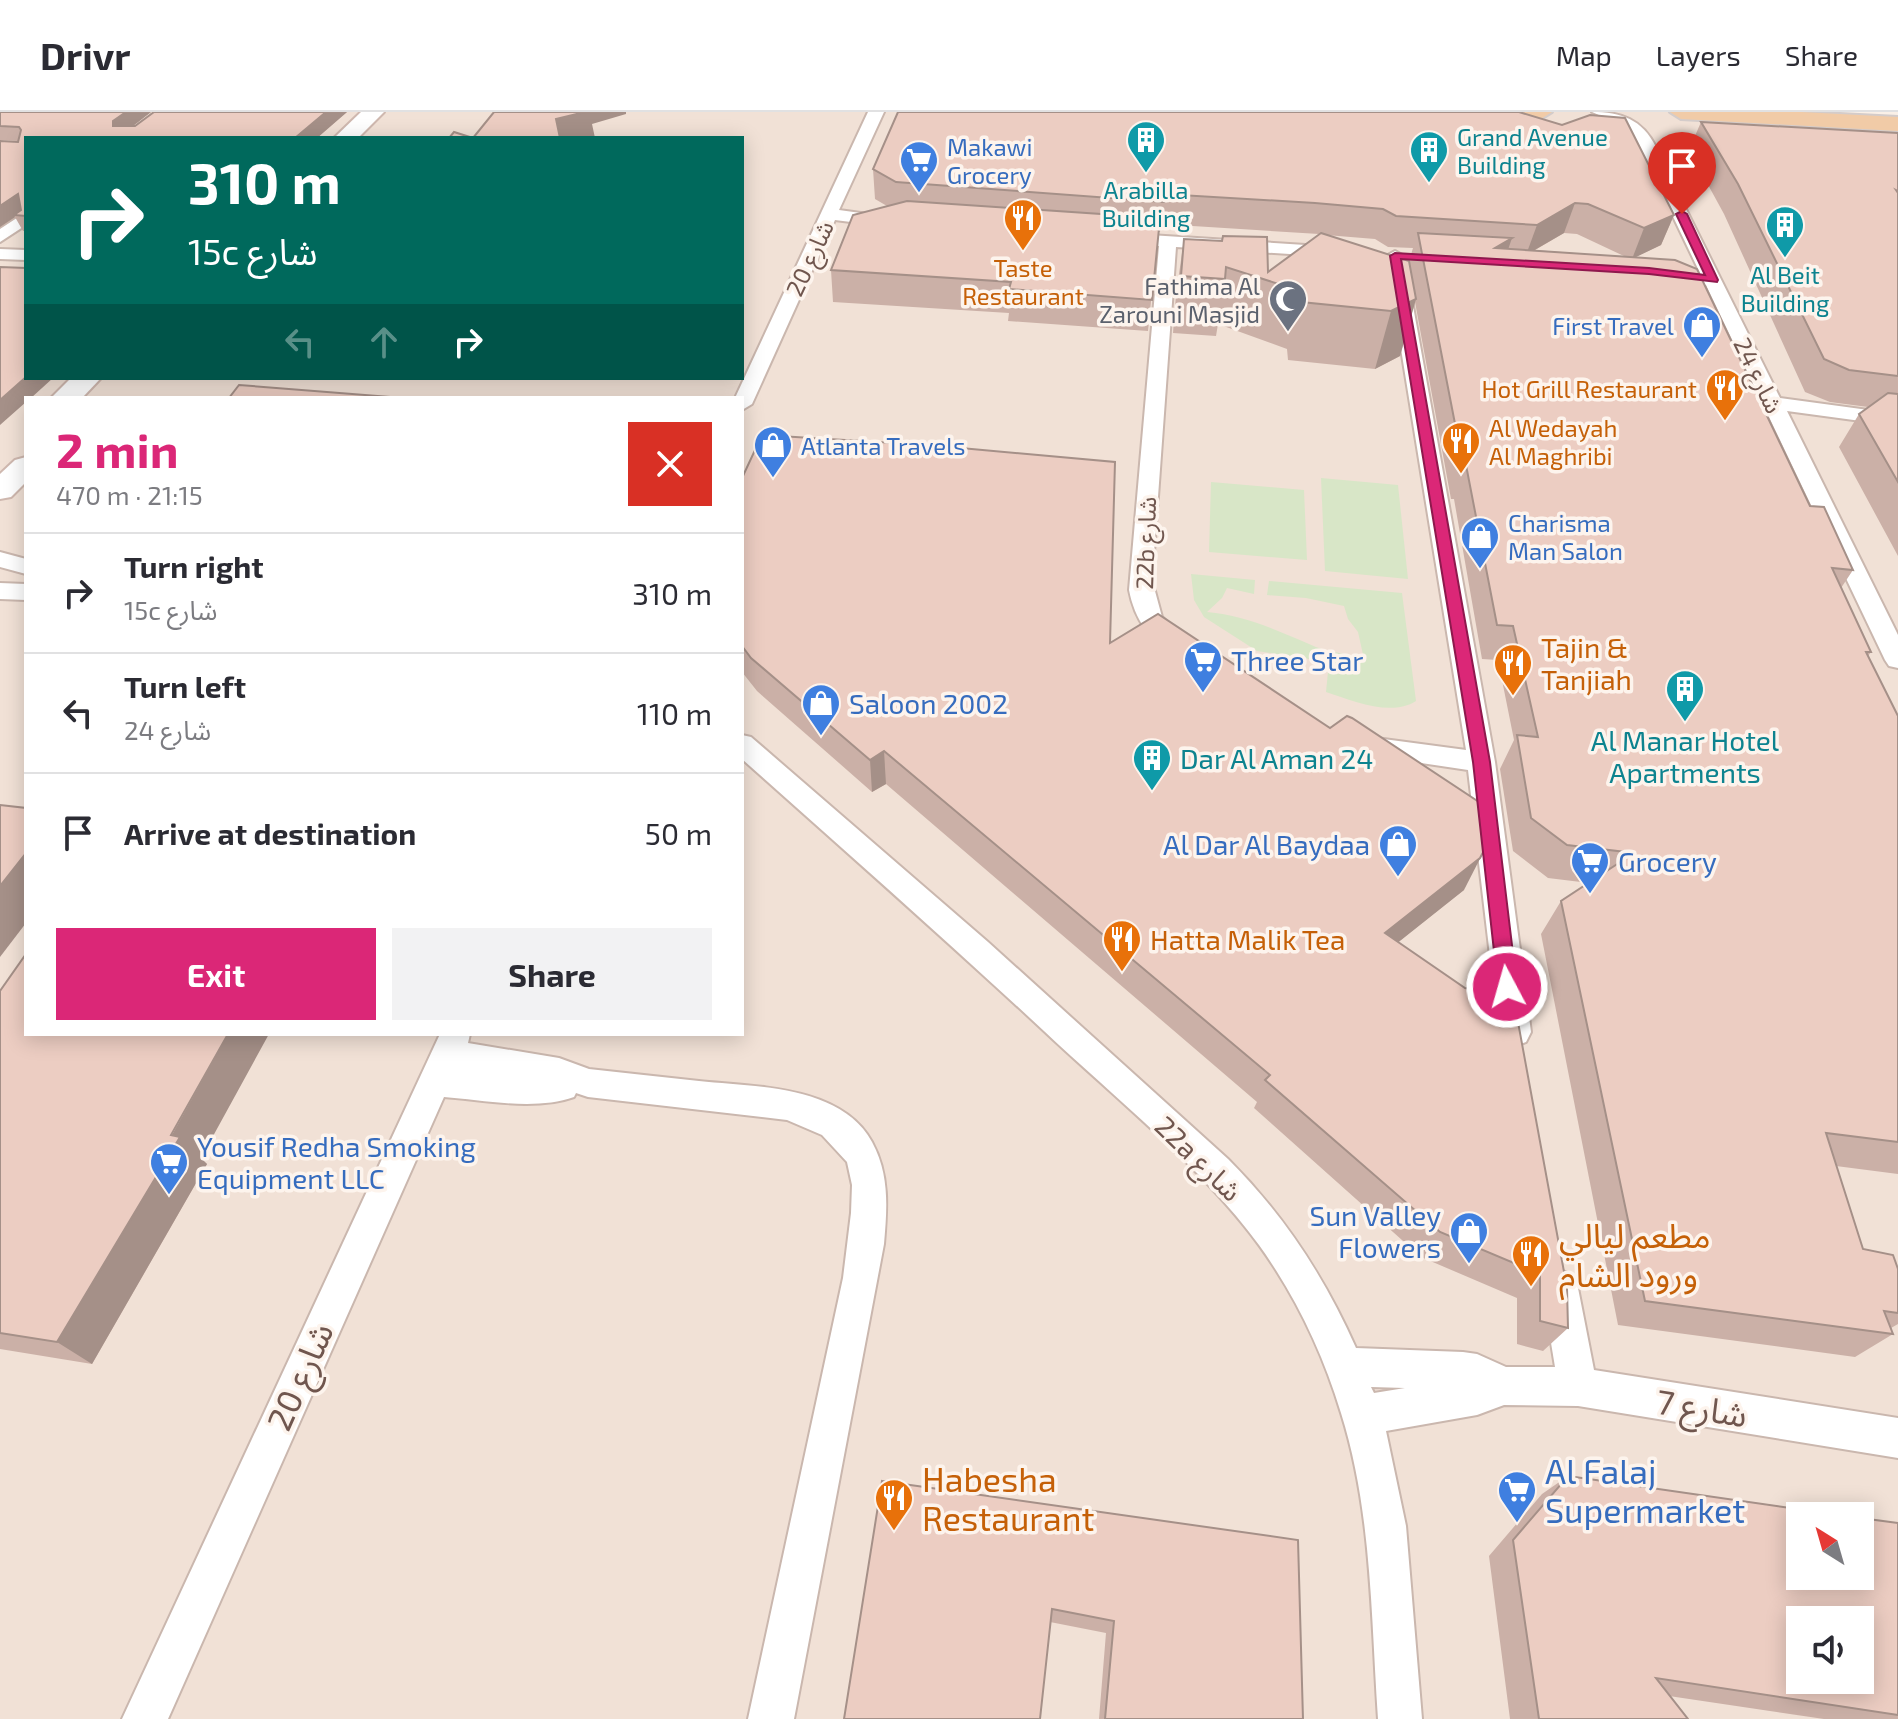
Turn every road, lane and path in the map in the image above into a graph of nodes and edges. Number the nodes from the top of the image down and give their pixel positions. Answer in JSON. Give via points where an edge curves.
{"nodes":[{"id":1,"x":373,"y":112,"type":"edge"},
{"id":2,"x":397,"y":112,"type":"edge"},
{"id":3,"x":876,"y":112,"type":"edge"},
{"id":4,"x":1541,"y":112,"type":"edge"},
{"id":5,"x":1599,"y":112,"type":"edge"},
{"id":6,"x":1681,"y":112,"type":"edge"},
{"id":7,"x":1898,"y":126,"type":"edge"},
{"id":8,"x":1512,"y":127,"type":"edge"},
{"id":9,"x":347,"y":136,"type":"edge"},
{"id":10,"x":372,"y":136,"type":"edge"},
{"id":11,"x":1751,"y":143,"type":"edge"},
{"id":12,"x":1659,"y":168,"type":"junction"},
{"id":13,"x":827,"y":218,"type":"junction"},
{"id":14,"x":24,"y":219,"type":"edge"},
{"id":15,"x":901,"y":223,"type":"edge"},
{"id":16,"x":0,"y":237,"type":"edge"},
{"id":17,"x":1104,"y":237,"type":"edge"},
{"id":18,"x":1168,"y":241,"type":"junction"},
{"id":19,"x":1349,"y":253,"type":"edge"},
{"id":20,"x":0,"y":254,"type":"edge"},
{"id":21,"x":24,"y":255,"type":"edge"},
{"id":22,"x":1396,"y":256,"type":"edge"},
{"id":23,"x":85,"y":380,"type":"edge"},
{"id":24,"x":117,"y":380,"type":"edge"},
{"id":25,"x":67,"y":396,"type":"edge"},
{"id":26,"x":100,"y":396,"type":"edge"},
{"id":27,"x":744,"y":400,"type":"edge"},
{"id":28,"x":1776,"y":410,"type":"junction"},
{"id":29,"x":1898,"y":420,"type":"edge"},
{"id":30,"x":24,"y":436,"type":"edge"},
{"id":31,"x":0,"y":458,"type":"edge"},
{"id":32,"x":24,"y":468,"type":"edge"},
{"id":33,"x":0,"y":490,"type":"edge"},
{"id":34,"x":0,"y":559,"type":"edge"},
{"id":35,"x":24,"y":566,"type":"edge"},
{"id":36,"x":0,"y":591,"type":"edge"},
{"id":37,"x":24,"y":592,"type":"edge"},
{"id":38,"x":1197,"y":658,"type":"edge"},
{"id":39,"x":1898,"y":660,"type":"edge"},
{"id":40,"x":1342,"y":740,"type":"edge"},
{"id":41,"x":744,"y":746,"type":"edge"},
{"id":42,"x":1481,"y":762,"type":"junction"},
{"id":43,"x":446,"y":1057,"type":"edge"},
{"id":44,"x":1521,"y":1064,"type":"edge"},
{"id":45,"x":1553,"y":1249,"type":"edge"},
{"id":46,"x":1344,"y":1367,"type":"junction"},
{"id":47,"x":1504,"y":1386,"type":"junction"},
{"id":48,"x":1578,"y":1387,"type":"junction"},
{"id":49,"x":1362,"y":1415,"type":"junction"},
{"id":50,"x":1898,"y":1438,"type":"edge"},
{"id":51,"x":145,"y":1719,"type":"edge"},
{"id":52,"x":771,"y":1719,"type":"edge"},
{"id":53,"x":1400,"y":1719,"type":"edge"}],
"edges":[{"from":1,"to":9,"type":"street"},
{"from":2,"to":10,"type":"street"},
{"from":3,"to":13,"type":"street","name":"شارع 20"},
{"from":4,"to":8,"type":"main road"},
{"from":5,"to":12,"type":"street","name":"شارع 24","via":[[1637,128]]},
{"from":6,"to":7,"type":"main road"},
{"from":11,"to":12,"type":"street","via":[[1675,142],[1660,151]]},
{"from":12,"to":28,"type":"street","name":"شارع 24"},
{"from":13,"to":15,"type":"street"},
{"from":13,"to":27,"type":"street","name":"شارع 20"},
{"from":14,"to":16,"type":"street"},
{"from":17,"to":18,"type":"street"},
{"from":18,"to":19,"type":"street"},
{"from":18,"to":38,"type":"street","name":"22b شارع","via":[[1141,596],[1161,632]]},
{"from":20,"to":21,"type":"street"},
{"from":22,"to":42,"type":"street"},
{"from":23,"to":25,"type":"street"},
{"from":24,"to":26,"type":"street"},
{"from":28,"to":29,"type":"street","via":[[1822,419]]},
{"from":28,"to":39,"type":"street","name":"شارع 24"},
{"from":30,"to":31,"type":"street"},
{"from":32,"to":33,"type":"street"},
{"from":34,"to":35,"type":"street"},
{"from":36,"to":37,"type":"street"},
{"from":40,"to":42,"type":"street"},
{"from":41,"to":46,"type":"street","name":"22a شارع","via":[[1016,984],[1236,1192],[1299,1273]]},
{"from":42,"to":44,"type":"street"},
{"from":43,"to":51,"type":"street","name":"شارع 20"},
{"from":43,"to":52,"type":"street","via":[[534,1088],[588,1083],[812,1111],[853,1141],[865,1163],[870,1214],[855,1303]]},
{"from":45,"to":48,"type":"street"},
{"from":46,"to":47,"type":"street","name":"شارع 7","via":[[1463,1371]]},
{"from":46,"to":49,"type":"street","name":"22a شارع"},
{"from":47,"to":48,"type":"street","name":"شارع 7"},
{"from":47,"to":49,"type":"street","name":"شارع 7","via":[[1489,1394]]},
{"from":48,"to":50,"type":"street","name":"شارع 7"},
{"from":49,"to":53,"type":"street","name":"22a شارع","via":[[1381,1502]]}]}
